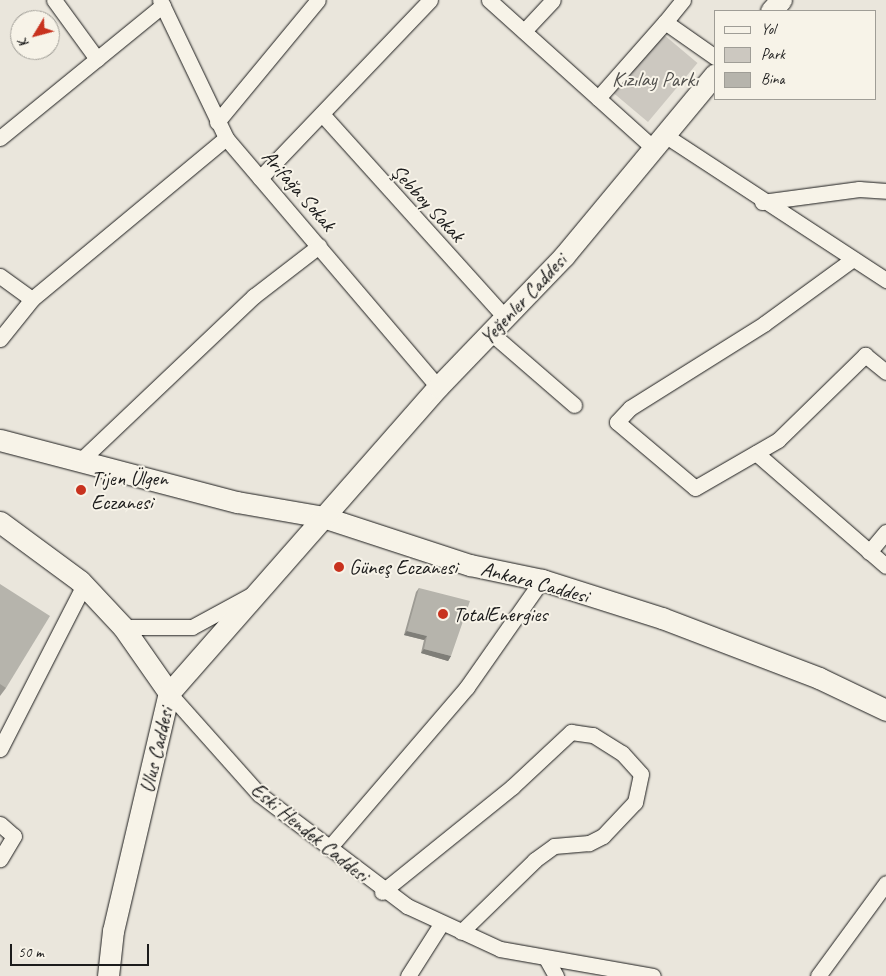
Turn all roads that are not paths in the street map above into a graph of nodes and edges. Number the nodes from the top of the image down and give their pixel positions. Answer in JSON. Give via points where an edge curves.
{"nodes":[{"id":1,"x":54,"y":0,"type":"edge"},
{"id":2,"x":318,"y":0,"type":"edge"},
{"id":3,"x":430,"y":0,"type":"edge"},
{"id":4,"x":489,"y":0,"type":"edge"},
{"id":5,"x":553,"y":0,"type":"edge"},
{"id":6,"x":683,"y":0,"type":"edge"},
{"id":7,"x":781,"y":0,"type":"edge"},
{"id":8,"x":161,"y":2,"type":"edge"},
{"id":9,"x":772,"y":10,"type":"edge"},
{"id":10,"x":665,"y":22,"type":"junction"},
{"id":11,"x":524,"y":31,"type":"junction"},
{"id":12,"x":714,"y":56,"type":"edge"},
{"id":13,"x":97,"y":59,"type":"junction"},
{"id":14,"x":714,"y":75,"type":"edge"},
{"id":15,"x":598,"y":98,"type":"junction"},
{"id":16,"x":322,"y":114,"type":"junction"},
{"id":17,"x":217,"y":122,"type":"junction"},
{"id":18,"x":0,"y":138,"type":"edge"},
{"id":19,"x":226,"y":138,"type":"junction"},
{"id":20,"x":657,"y":141,"type":"junction"},
{"id":21,"x":260,"y":178,"type":"junction"},
{"id":22,"x":886,"y":190,"type":"edge"},
{"id":23,"x":762,"y":202,"type":"junction"},
{"id":24,"x":319,"y":246,"type":"junction"},
{"id":25,"x":853,"y":259,"type":"junction"},
{"id":26,"x":0,"y":276,"type":"edge"},
{"id":27,"x":886,"y":280,"type":"edge"},
{"id":28,"x":32,"y":299,"type":"junction"},
{"id":29,"x":498,"y":326,"type":"junction"},
{"id":30,"x":0,"y":339,"type":"edge"},
{"id":31,"x":886,"y":372,"type":"edge"},
{"id":32,"x":438,"y":387,"type":"junction"},
{"id":33,"x":574,"y":405,"type":"dead end"},
{"id":34,"x":0,"y":440,"type":"edge"},
{"id":35,"x":756,"y":453,"type":"junction"},
{"id":36,"x":79,"y":462,"type":"junction"},
{"id":37,"x":323,"y":517,"type":"junction"},
{"id":38,"x":0,"y":522,"type":"edge"},
{"id":39,"x":886,"y":532,"type":"edge"},
{"id":40,"x":869,"y":552,"type":"junction"},
{"id":41,"x":886,"y":566,"type":"edge"},
{"id":42,"x":542,"y":580,"type":"junction"},
{"id":43,"x":84,"y":585,"type":"junction"},
{"id":44,"x":255,"y":592,"type":"junction"},
{"id":45,"x":123,"y":627,"type":"junction"},
{"id":46,"x":169,"y":693,"type":"junction"},
{"id":47,"x":886,"y":710,"type":"edge"},
{"id":48,"x":0,"y":750,"type":"edge"},
{"id":49,"x":0,"y":824,"type":"edge"},
{"id":50,"x":330,"y":848,"type":"junction"},
{"id":51,"x":0,"y":859,"type":"edge"},
{"id":52,"x":886,"y":883,"type":"edge"},
{"id":53,"x":382,"y":892,"type":"junction"},
{"id":54,"x":441,"y":924,"type":"junction"},
{"id":55,"x":461,"y":932,"type":"junction"},
{"id":56,"x":546,"y":958,"type":"junction"},
{"id":57,"x":108,"y":976,"type":"edge"},
{"id":58,"x":408,"y":976,"type":"edge"},
{"id":59,"x":556,"y":976,"type":"edge"},
{"id":60,"x":653,"y":976,"type":"edge"},
{"id":61,"x":818,"y":976,"type":"edge"}],
"edges":[{"from":1,"to":13,"type":"street"},
{"from":2,"to":17,"type":"street"},
{"from":3,"to":16,"type":"street"},
{"from":4,"to":11,"type":"street"},
{"from":5,"to":11,"type":"street"},
{"from":6,"to":10,"type":"street"},
{"from":7,"to":9,"type":"street"},
{"from":8,"to":13,"type":"street"},
{"from":8,"to":17,"type":"street","name":"Arifağa Sokak"},
{"from":10,"to":12,"type":"street"},
{"from":10,"to":15,"type":"street"},
{"from":11,"to":15,"type":"street"},
{"from":13,"to":18,"type":"street"},
{"from":14,"to":20,"type":"street","name":"Yeğenler Caddesi"},
{"from":15,"to":20,"type":"street"},
{"from":16,"to":21,"type":"street"},
{"from":16,"to":29,"type":"street","name":"Şebboy Sokak"},
{"from":17,"to":19,"type":"street","name":"Arifağa Sokak"},
{"from":19,"to":21,"type":"street","name":"Arifağa Sokak"},
{"from":19,"to":28,"type":"street"},
{"from":20,"to":23,"type":"street"},
{"from":20,"to":29,"type":"street","name":"Yeğenler Caddesi","via":[[564,256]]},
{"from":21,"to":24,"type":"street","name":"Arifağa Sokak"},
{"from":22,"to":23,"type":"street","via":[[859,189]]},
{"from":23,"to":25,"type":"street"},
{"from":24,"to":32,"type":"street","name":"Arifağa Sokak"},
{"from":24,"to":36,"type":"street","via":[[254,296]]},
{"from":25,"to":27,"type":"street"},
{"from":25,"to":35,"type":"street","via":[[764,324],[630,408],[616,422],[695,488]]},
{"from":26,"to":28,"type":"street"},
{"from":28,"to":30,"type":"street"},
{"from":29,"to":32,"type":"street","name":"Yeğenler Caddesi"},
{"from":29,"to":33,"type":"street","name":"Şebboy Sokak"},
{"from":31,"to":35,"type":"street","via":[[864,355],[778,440]]},
{"from":32,"to":37,"type":"street","name":"Yeğenler Caddesi"},
{"from":34,"to":36,"type":"street","name":"Ankara Caddesi"},
{"from":35,"to":40,"type":"street"},
{"from":36,"to":37,"type":"street","name":"Ankara Caddesi","via":[[237,502]]},
{"from":37,"to":42,"type":"street","name":"Ankara Caddesi","via":[[470,565]]},
{"from":37,"to":44,"type":"street","name":"Ulus Caddesi"},
{"from":38,"to":43,"type":"street","name":"Eski Hendek Caddesi"},
{"from":39,"to":40,"type":"street"},
{"from":40,"to":41,"type":"street"},
{"from":42,"to":47,"type":"street","name":"Ankara Caddesi","via":[[662,618],[819,678]]},
{"from":42,"to":50,"type":"street","via":[[467,687]]},
{"from":43,"to":45,"type":"street","name":"Eski Hendek Caddesi"},
{"from":43,"to":48,"type":"street"},
{"from":44,"to":45,"type":"street","via":[[192,627]]},
{"from":44,"to":46,"type":"street","name":"Ulus Caddesi"},
{"from":45,"to":46,"type":"street","name":"Eski Hendek Caddesi"},
{"from":46,"to":50,"type":"street","name":"Eski Hendek Caddesi","via":[[259,794]]},
{"from":46,"to":57,"type":"street","name":"Ulus Caddesi","via":[[113,931]]},
{"from":49,"to":51,"type":"street","via":[[14,836]]},
{"from":50,"to":53,"type":"street","name":"Eski Hendek Caddesi"},
{"from":52,"to":61,"type":"street"},
{"from":53,"to":54,"type":"street","name":"Eski Hendek Caddesi"},
{"from":53,"to":55,"type":"street","via":[[512,787],[572,732],[593,735],[622,754],[641,774],[635,802],[603,836],[589,843],[554,846],[535,860]]},
{"from":54,"to":55,"type":"street","name":"Eski Hendek Caddesi"},
{"from":54,"to":58,"type":"street"},
{"from":55,"to":56,"type":"street","name":"Eski Hendek Caddesi","via":[[500,949]]},
{"from":56,"to":59,"type":"street"},
{"from":56,"to":60,"type":"street","name":"Eski Hendek Caddesi"}]}
